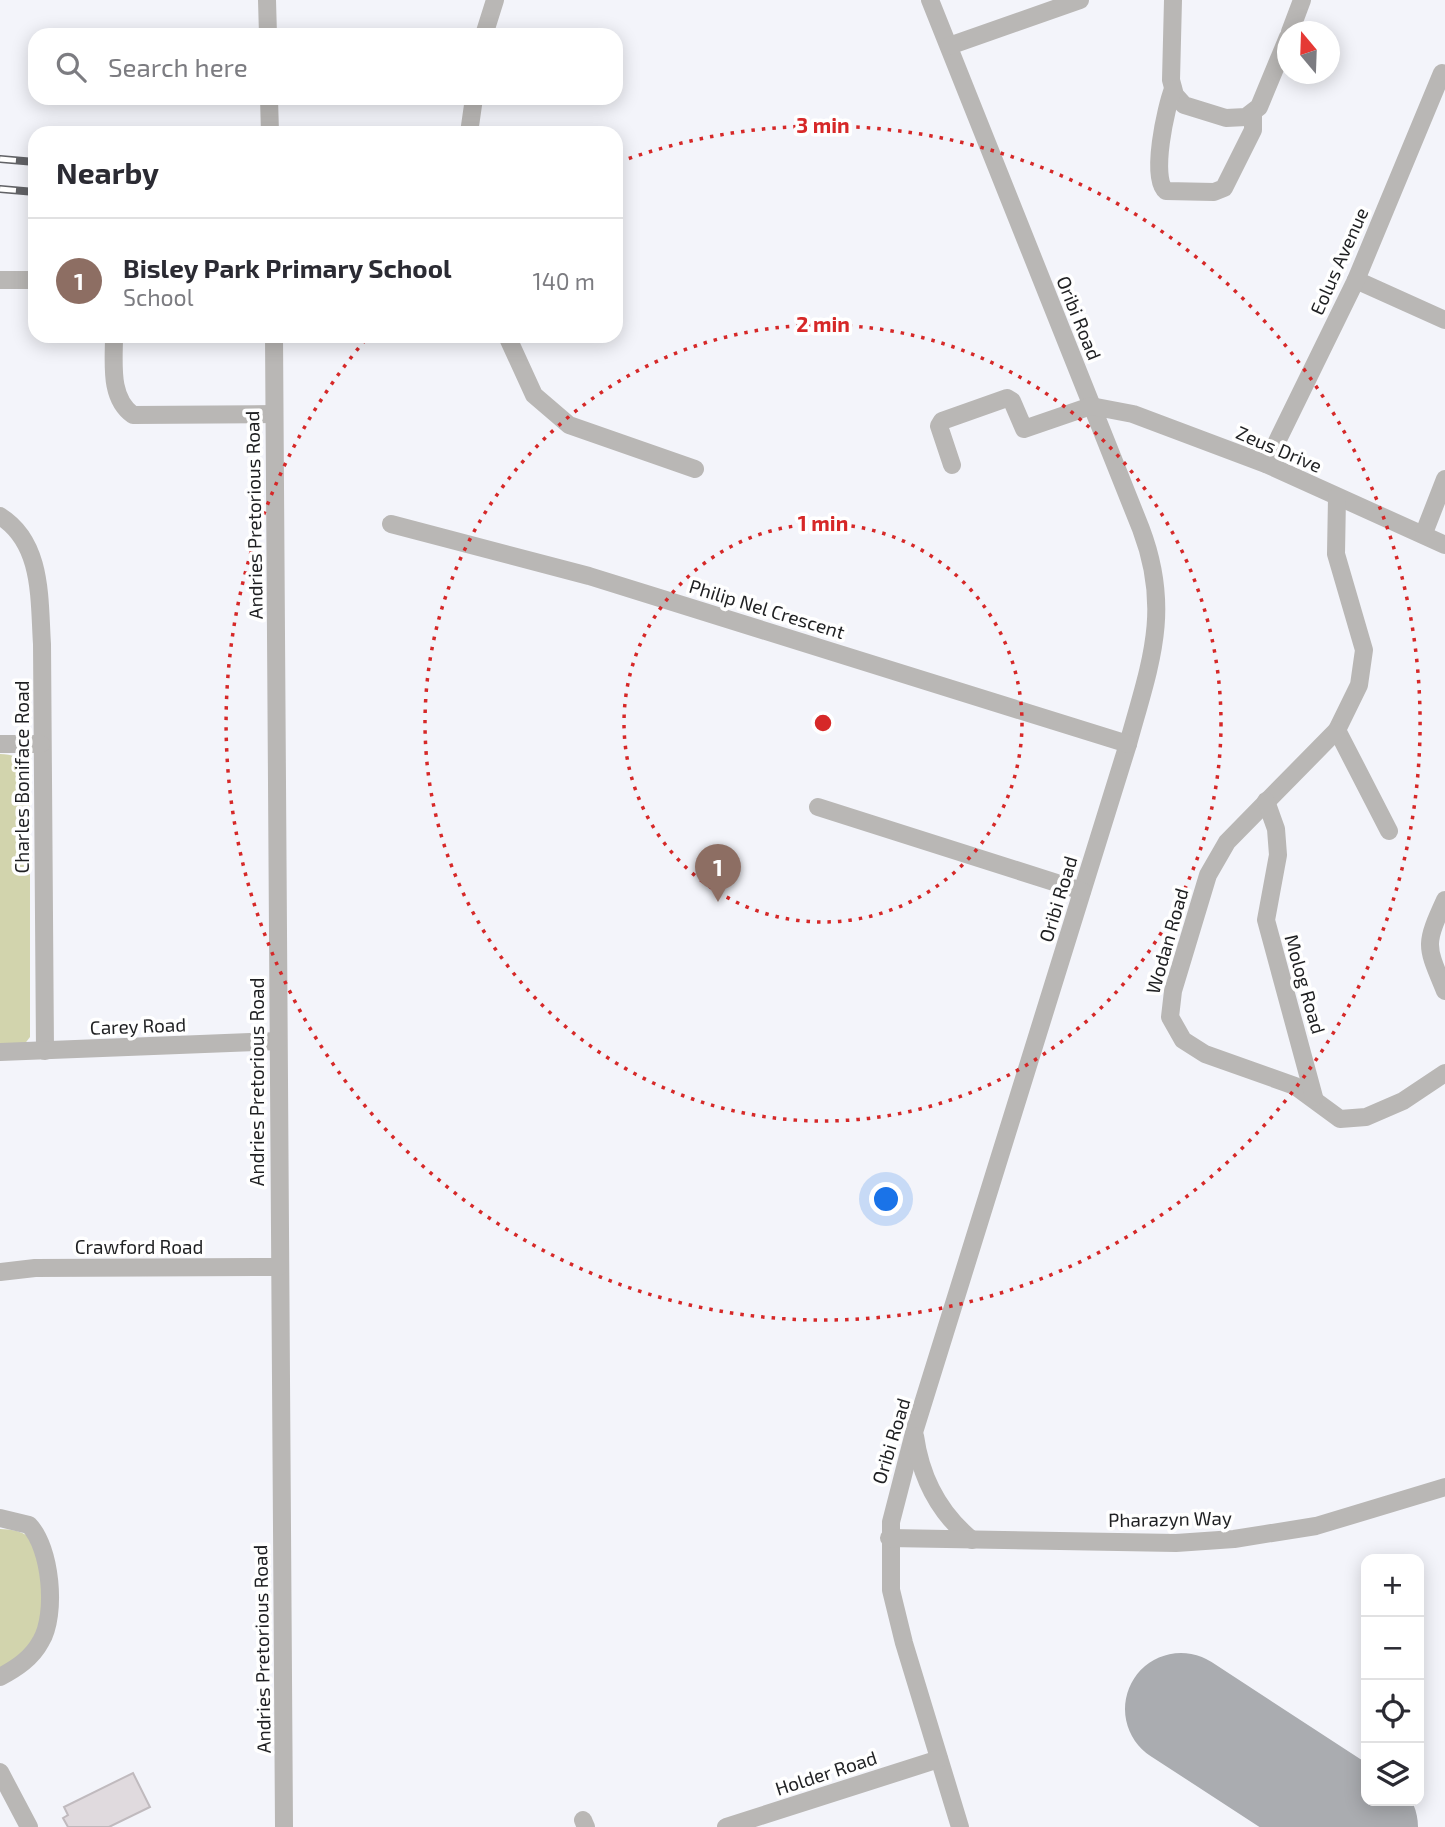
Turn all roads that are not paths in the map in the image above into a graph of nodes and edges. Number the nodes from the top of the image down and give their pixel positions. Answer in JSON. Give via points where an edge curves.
{"nodes":[{"id":1,"x":267,"y":0,"type":"edge"},
{"id":2,"x":495,"y":0,"type":"edge"},
{"id":3,"x":930,"y":0,"type":"edge"},
{"id":4,"x":1080,"y":0,"type":"edge"},
{"id":5,"x":1173,"y":0,"type":"edge"},
{"id":6,"x":1302,"y":0,"type":"edge"},
{"id":7,"x":1051,"y":5,"type":"edge"},
{"id":8,"x":1294,"y":21,"type":"edge"},
{"id":9,"x":268,"y":28,"type":"edge"},
{"id":10,"x":486,"y":28,"type":"edge"},
{"id":11,"x":949,"y":47,"type":"junction"},
{"id":12,"x":1277,"y":63,"type":"edge"},
{"id":13,"x":1442,"y":73,"type":"dead end"},
{"id":14,"x":1173,"y":89,"type":"junction"},
{"id":15,"x":269,"y":105,"type":"edge"},
{"id":16,"x":473,"y":105,"type":"edge"},
{"id":17,"x":1253,"y":113,"type":"junction"},
{"id":18,"x":270,"y":126,"type":"edge"},
{"id":19,"x":470,"y":126,"type":"edge"},
{"id":20,"x":0,"y":280,"type":"edge"},
{"id":21,"x":28,"y":280,"type":"edge"},
{"id":22,"x":1356,"y":280,"type":"junction"},
{"id":23,"x":1445,"y":320,"type":"edge"},
{"id":24,"x":114,"y":343,"type":"edge"},
{"id":25,"x":274,"y":343,"type":"edge"},
{"id":26,"x":510,"y":343,"type":"edge"},
{"id":27,"x":1091,"y":406,"type":"junction"},
{"id":28,"x":274,"y":414,"type":"junction"},
{"id":29,"x":1266,"y":464,"type":"junction"},
{"id":30,"x":952,"y":465,"type":"dead end"},
{"id":31,"x":695,"y":469,"type":"dead end"},
{"id":32,"x":1445,"y":479,"type":"edge"},
{"id":33,"x":1336,"y":497,"type":"junction"},
{"id":34,"x":0,"y":516,"type":"edge"},
{"id":35,"x":391,"y":524,"type":"dead end"},
{"id":36,"x":1424,"y":533,"type":"junction"},
{"id":37,"x":1445,"y":545,"type":"edge"},
{"id":38,"x":1337,"y":730,"type":"junction"},
{"id":39,"x":0,"y":744,"type":"edge"},
{"id":40,"x":41,"y":744,"type":"junction"},
{"id":41,"x":1128,"y":744,"type":"junction"},
{"id":42,"x":1266,"y":801,"type":"junction"},
{"id":43,"x":818,"y":807,"type":"dead end"},
{"id":44,"x":1389,"y":831,"type":"dead end"},
{"id":45,"x":1082,"y":891,"type":"junction"},
{"id":46,"x":1445,"y":900,"type":"edge"},
{"id":47,"x":1445,"y":991,"type":"edge"},
{"id":48,"x":278,"y":1041,"type":"junction"},
{"id":49,"x":45,"y":1051,"type":"junction"},
{"id":50,"x":0,"y":1052,"type":"edge"},
{"id":51,"x":1445,"y":1073,"type":"edge"},
{"id":52,"x":1314,"y":1097,"type":"junction"},
{"id":53,"x":278,"y":1267,"type":"junction"},
{"id":54,"x":0,"y":1272,"type":"edge"},
{"id":55,"x":915,"y":1429,"type":"junction"},
{"id":56,"x":1445,"y":1487,"type":"edge"},
{"id":57,"x":0,"y":1518,"type":"edge"},
{"id":58,"x":889,"y":1538,"type":"junction"},
{"id":59,"x":972,"y":1540,"type":"junction"},
{"id":60,"x":0,"y":1677,"type":"edge"},
{"id":61,"x":939,"y":1759,"type":"junction"},
{"id":62,"x":0,"y":1772,"type":"edge"},
{"id":63,"x":29,"y":1827,"type":"edge"},
{"id":64,"x":284,"y":1827,"type":"edge"},
{"id":65,"x":726,"y":1827,"type":"edge"},
{"id":66,"x":960,"y":1827,"type":"edge"}],
"edges":[{"from":1,"to":9,"type":"street"},
{"from":2,"to":10,"type":"street"},
{"from":3,"to":11,"type":"street","name":"Oribi Road"},
{"from":4,"to":7,"type":"street"},
{"from":5,"to":14,"type":"street"},
{"from":6,"to":8,"type":"street"},
{"from":7,"to":11,"type":"street"},
{"from":11,"to":27,"type":"street","name":"Oribi Road"},
{"from":12,"to":17,"type":"street"},
{"from":13,"to":22,"type":"street","name":"Eolus Avenue"},
{"from":14,"to":17,"type":"street","via":[[1184,105],[1226,118]]},
{"from":14,"to":17,"type":"street","via":[[1164,118],[1159,180],[1166,191],[1224,188],[1254,130]]},
{"from":15,"to":18,"type":"street"},
{"from":16,"to":19,"type":"street"},
{"from":20,"to":21,"type":"street"},
{"from":22,"to":23,"type":"street"},
{"from":22,"to":29,"type":"street","name":"Eolus Avenue"},
{"from":24,"to":28,"type":"street","via":[[117,397],[133,415]]},
{"from":25,"to":28,"type":"street","name":"Andries Pretorious Road"},
{"from":26,"to":31,"type":"street","via":[[534,395],[569,425]]},
{"from":27,"to":29,"type":"street","name":"Zeus Drive","via":[[1133,414]]},
{"from":27,"to":30,"type":"street","via":[[1024,429],[1007,398],[942,421],[939,426]]},
{"from":27,"to":41,"type":"street","name":"Oribi Road","via":[[1142,529],[1156,578],[1158,619],[1153,652]]},
{"from":28,"to":48,"type":"street","name":"Andries Pretorious Road"},
{"from":29,"to":33,"type":"street","name":"Zeus Drive"},
{"from":32,"to":36,"type":"street"},
{"from":33,"to":36,"type":"street","name":"Zeus Drive"},
{"from":33,"to":38,"type":"street","name":"Wodan Road","via":[[1336,554],[1364,650],[1359,685]]},
{"from":34,"to":40,"type":"street","name":"Charles Boniface Road","via":[[18,529],[38,576]]},
{"from":35,"to":41,"type":"street","name":"Philip Nel Crescent","via":[[589,576]]},
{"from":36,"to":37,"type":"street","name":"Zeus Drive"},
{"from":38,"to":42,"type":"street","name":"Wodan Road"},
{"from":38,"to":44,"type":"street"},
{"from":39,"to":40,"type":"street"},
{"from":40,"to":49,"type":"street","name":"Charles Boniface Road"},
{"from":41,"to":45,"type":"street","name":"Oribi Road"},
{"from":42,"to":52,"type":"street","name":"Molog Road","via":[[1276,829],[1278,855],[1266,920]]},
{"from":42,"to":52,"type":"street","name":"Wodan Road","via":[[1227,842],[1208,875],[1173,991],[1170,1017],[1191,1047]]},
{"from":43,"to":45,"type":"street"},
{"from":45,"to":55,"type":"street","name":"Oribi Road"},
{"from":46,"to":47,"type":"street","via":[[1428,941]]},
{"from":48,"to":49,"type":"street","name":"Carey Road"},
{"from":48,"to":53,"type":"street","name":"Andries Pretorious Road"},
{"from":49,"to":50,"type":"street","name":"Carey Road"},
{"from":51,"to":52,"type":"street","name":"Wodan Road","via":[[1403,1101],[1357,1120],[1333,1116]]},
{"from":53,"to":54,"type":"street","name":"Crawford Road"},
{"from":53,"to":64,"type":"street","name":"Andries Pretorious Road"},
{"from":55,"to":58,"type":"street","name":"Oribi Road"},
{"from":55,"to":59,"type":"street","via":[[921,1467],[934,1498]]},
{"from":56,"to":59,"type":"street","name":"Pharazyn Way","via":[[1270,1536],[1176,1543]]},
{"from":57,"to":60,"type":"street","via":[[29,1525],[42,1544],[49,1569],[44,1635],[29,1657]]},
{"from":58,"to":59,"type":"street","name":"Pharazyn Way"},
{"from":58,"to":61,"type":"street","name":"Oribi Road","via":[[895,1608]]},
{"from":61,"to":65,"type":"street","name":"Holder Road"},
{"from":61,"to":66,"type":"street","name":"Oribi Road"},
{"from":62,"to":63,"type":"street"}]}
